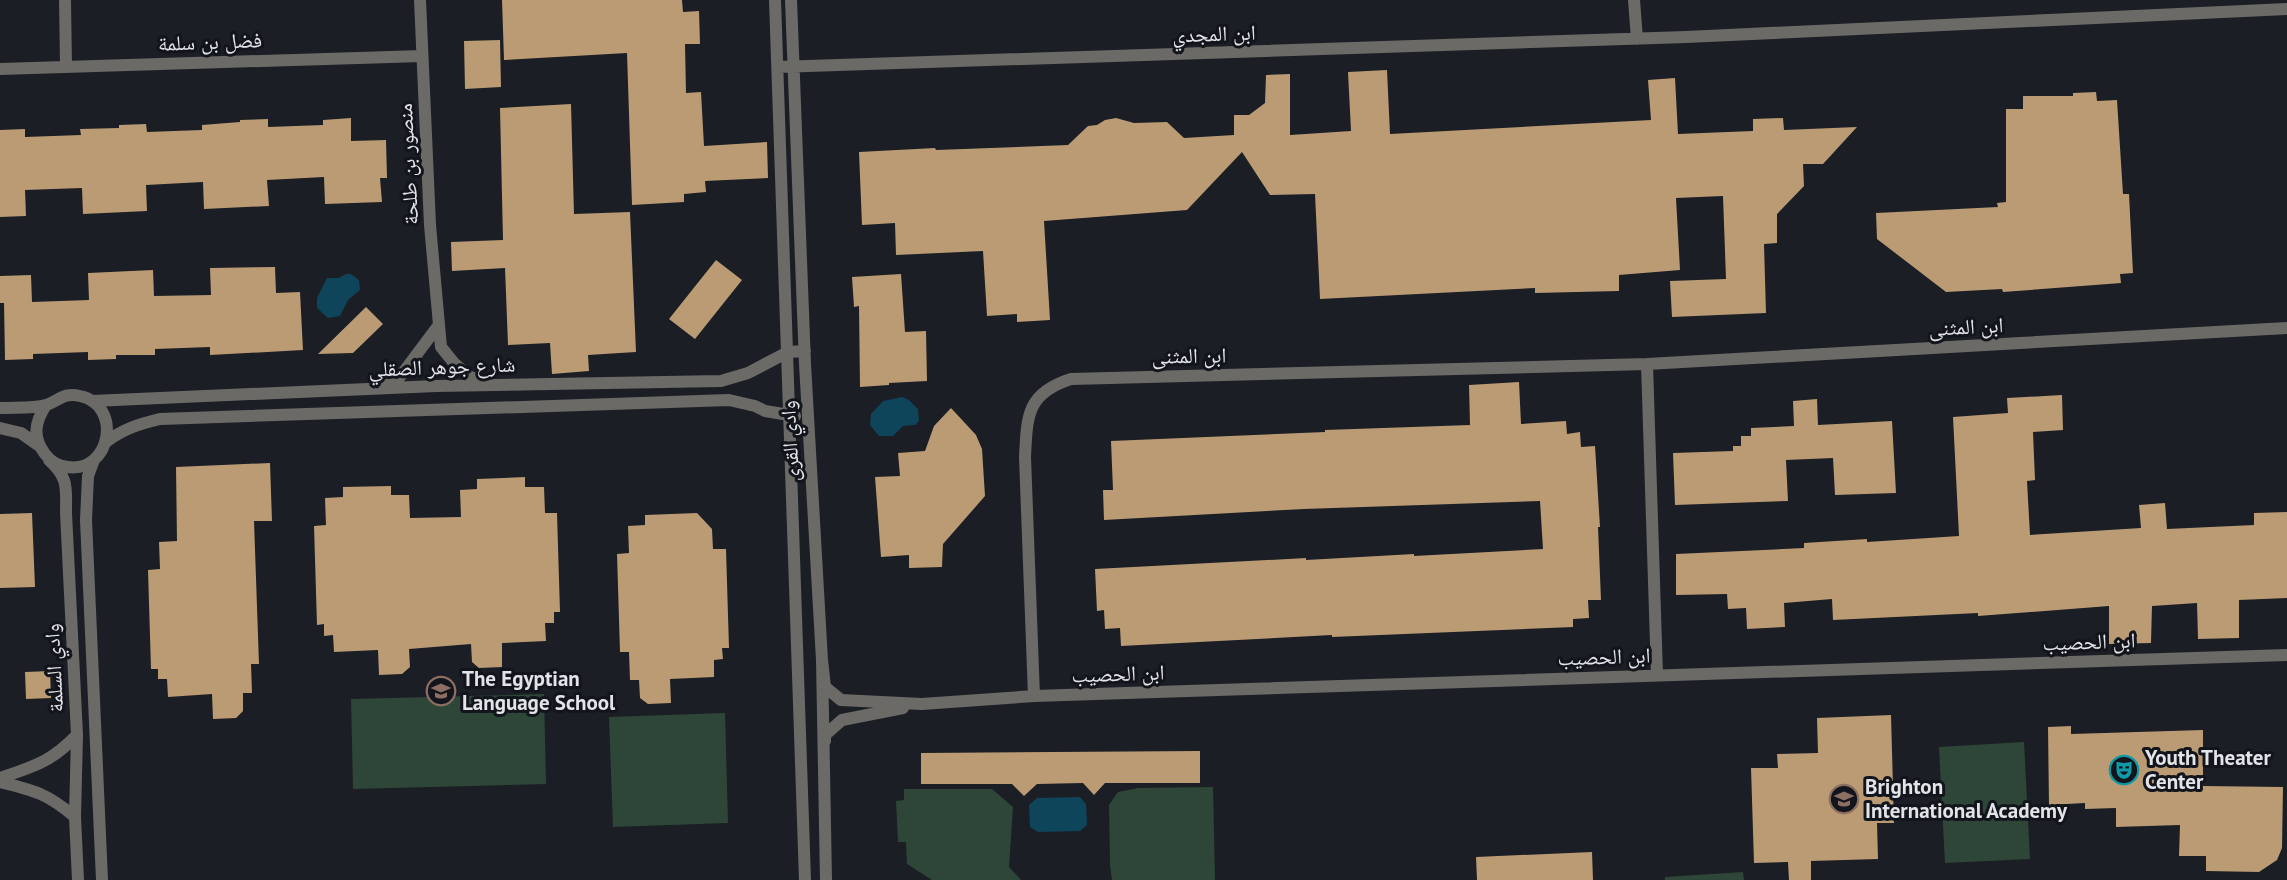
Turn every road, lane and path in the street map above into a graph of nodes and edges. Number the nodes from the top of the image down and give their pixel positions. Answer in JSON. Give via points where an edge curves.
{"nodes":[{"id":1,"x":65,"y":0,"type":"edge"},
{"id":2,"x":420,"y":0,"type":"edge"},
{"id":3,"x":775,"y":0,"type":"edge"},
{"id":4,"x":791,"y":0,"type":"edge"},
{"id":5,"x":1634,"y":0,"type":"edge"},
{"id":6,"x":2287,"y":9,"type":"edge"},
{"id":7,"x":1637,"y":39,"type":"junction"},
{"id":8,"x":422,"y":56,"type":"junction"},
{"id":9,"x":66,"y":66,"type":"junction"},
{"id":10,"x":793,"y":67,"type":"junction"},
{"id":11,"x":778,"y":68,"type":"junction"},
{"id":12,"x":0,"y":69,"type":"edge"},
{"id":13,"x":438,"y":326,"type":"junction"},
{"id":14,"x":2287,"y":328,"type":"edge"},
{"id":15,"x":805,"y":351,"type":"junction"},
{"id":16,"x":788,"y":352,"type":"junction"},
{"id":17,"x":1647,"y":364,"type":"junction"},
{"id":18,"x":496,"y":385,"type":"junction"},
{"id":19,"x":378,"y":389,"type":"junction"},
{"id":20,"x":92,"y":401,"type":"junction"},
{"id":21,"x":46,"y":405,"type":"junction"},
{"id":22,"x":0,"y":408,"type":"edge"},
{"id":23,"x":808,"y":415,"type":"junction"},
{"id":24,"x":788,"y":416,"type":"junction"},
{"id":25,"x":0,"y":428,"type":"edge"},
{"id":26,"x":106,"y":442,"type":"junction"},
{"id":27,"x":38,"y":445,"type":"junction"},
{"id":28,"x":50,"y":460,"type":"junction"},
{"id":29,"x":94,"y":460,"type":"junction"},
{"id":30,"x":2287,"y":655,"type":"edge"},
{"id":31,"x":822,"y":660,"type":"junction"},
{"id":32,"x":1657,"y":675,"type":"junction"},
{"id":33,"x":1034,"y":696,"type":"junction"},
{"id":34,"x":922,"y":704,"type":"junction"},
{"id":35,"x":77,"y":735,"type":"junction"},
{"id":36,"x":825,"y":754,"type":"junction"},
{"id":37,"x":0,"y":780,"type":"edge"},
{"id":38,"x":75,"y":817,"type":"junction"},
{"id":39,"x":78,"y":880,"type":"edge"},
{"id":40,"x":102,"y":880,"type":"edge"},
{"id":41,"x":805,"y":880,"type":"edge"},
{"id":42,"x":826,"y":880,"type":"edge"}],
"edges":[{"from":1,"to":9,"type":"street"},
{"from":2,"to":8,"type":"street","name":"منصور بن طلحة"},
{"from":3,"to":11,"type":"street","name":"وادي القرى"},
{"from":4,"to":10,"type":"street","name":"وادي القرى"},
{"from":5,"to":7,"type":"street"},
{"from":6,"to":7,"type":"street","name":"ابن المجدي"},
{"from":7,"to":10,"type":"street","name":"ابن المجدي"},
{"from":8,"to":9,"type":"street","name":"فضل بن سلمة"},
{"from":8,"to":13,"type":"street","name":"منصور بن طلحة"},
{"from":9,"to":12,"type":"street","name":"فضل بن سلمة"},
{"from":10,"to":11,"type":"street","name":"ابن المجدي"},
{"from":10,"to":15,"type":"street","name":"وادي القرى"},
{"from":11,"to":16,"type":"street","name":"وادي القرى"},
{"from":13,"to":18,"type":"street","name":"منصور بن طلحة","via":[[441,347],[454,363],[470,376]]},
{"from":13,"to":19,"type":"street","via":[[399,378]]},
{"from":14,"to":17,"type":"street","name":"ابن المثنى"},
{"from":15,"to":16,"type":"street"},
{"from":15,"to":23,"type":"street","name":"وادي القرى"},
{"from":16,"to":18,"type":"street","name":"شارع جوهر الصقلي","via":[[748,373],[721,381]]},
{"from":16,"to":24,"type":"street","name":"وادي القرى"},
{"from":17,"to":32,"type":"street"},
{"from":17,"to":33,"type":"street","name":"ابن المثنى","via":[[1094,378],[1071,379],[1052,386],[1030,411],[1024,457]]},
{"from":18,"to":19,"type":"street","name":"شارع جوهر الصقلي"},
{"from":19,"to":20,"type":"street","name":"شارع جوهر الصقلي"},
{"from":20,"to":21,"type":"street","via":[[68,395]]},
{"from":20,"to":26,"type":"street","via":[[106,419]]},
{"from":21,"to":22,"type":"street"},
{"from":21,"to":27,"type":"street","via":[[35,431]]},
{"from":23,"to":24,"type":"street","name":"شارع جوهر الصقلي"},
{"from":23,"to":31,"type":"street","name":"وادي القرى"},
{"from":24,"to":26,"type":"street","name":"شارع جوهر الصقلي","via":[[729,400],[171,419],[139,423]]},
{"from":24,"to":41,"type":"street","name":"وادي القرى"},
{"from":25,"to":27,"type":"street","via":[[21,433]]},
{"from":26,"to":29,"type":"street"},
{"from":27,"to":28,"type":"street"},
{"from":28,"to":29,"type":"street","via":[[72,468]]},
{"from":28,"to":35,"type":"street","name":"وادي السلمة","via":[[62,472],[66,484]]},
{"from":29,"to":40,"type":"street","name":"وادي السلمة","via":[[88,476],[86,520]]},
{"from":30,"to":32,"type":"street","name":"ابن الحصيب"},
{"from":31,"to":34,"type":"street","name":"ابن الحصيب","via":[[825,687],[841,700]]},
{"from":31,"to":36,"type":"street","name":"وادي القرى"},
{"from":32,"to":33,"type":"street","name":"ابن الحصيب"},
{"from":33,"to":34,"type":"street","name":"ابن الحصيب"},
{"from":34,"to":36,"type":"street","name":"ابن الحصيب","via":[[842,720],[825,735]]},
{"from":35,"to":37,"type":"street","via":[[60,753]]},
{"from":35,"to":38,"type":"street","name":"وادي السلمة"},
{"from":36,"to":42,"type":"street","name":"وادي القرى"},
{"from":37,"to":38,"type":"street","via":[[54,799]]},
{"from":38,"to":39,"type":"street","name":"وادي السلمة"}]}
